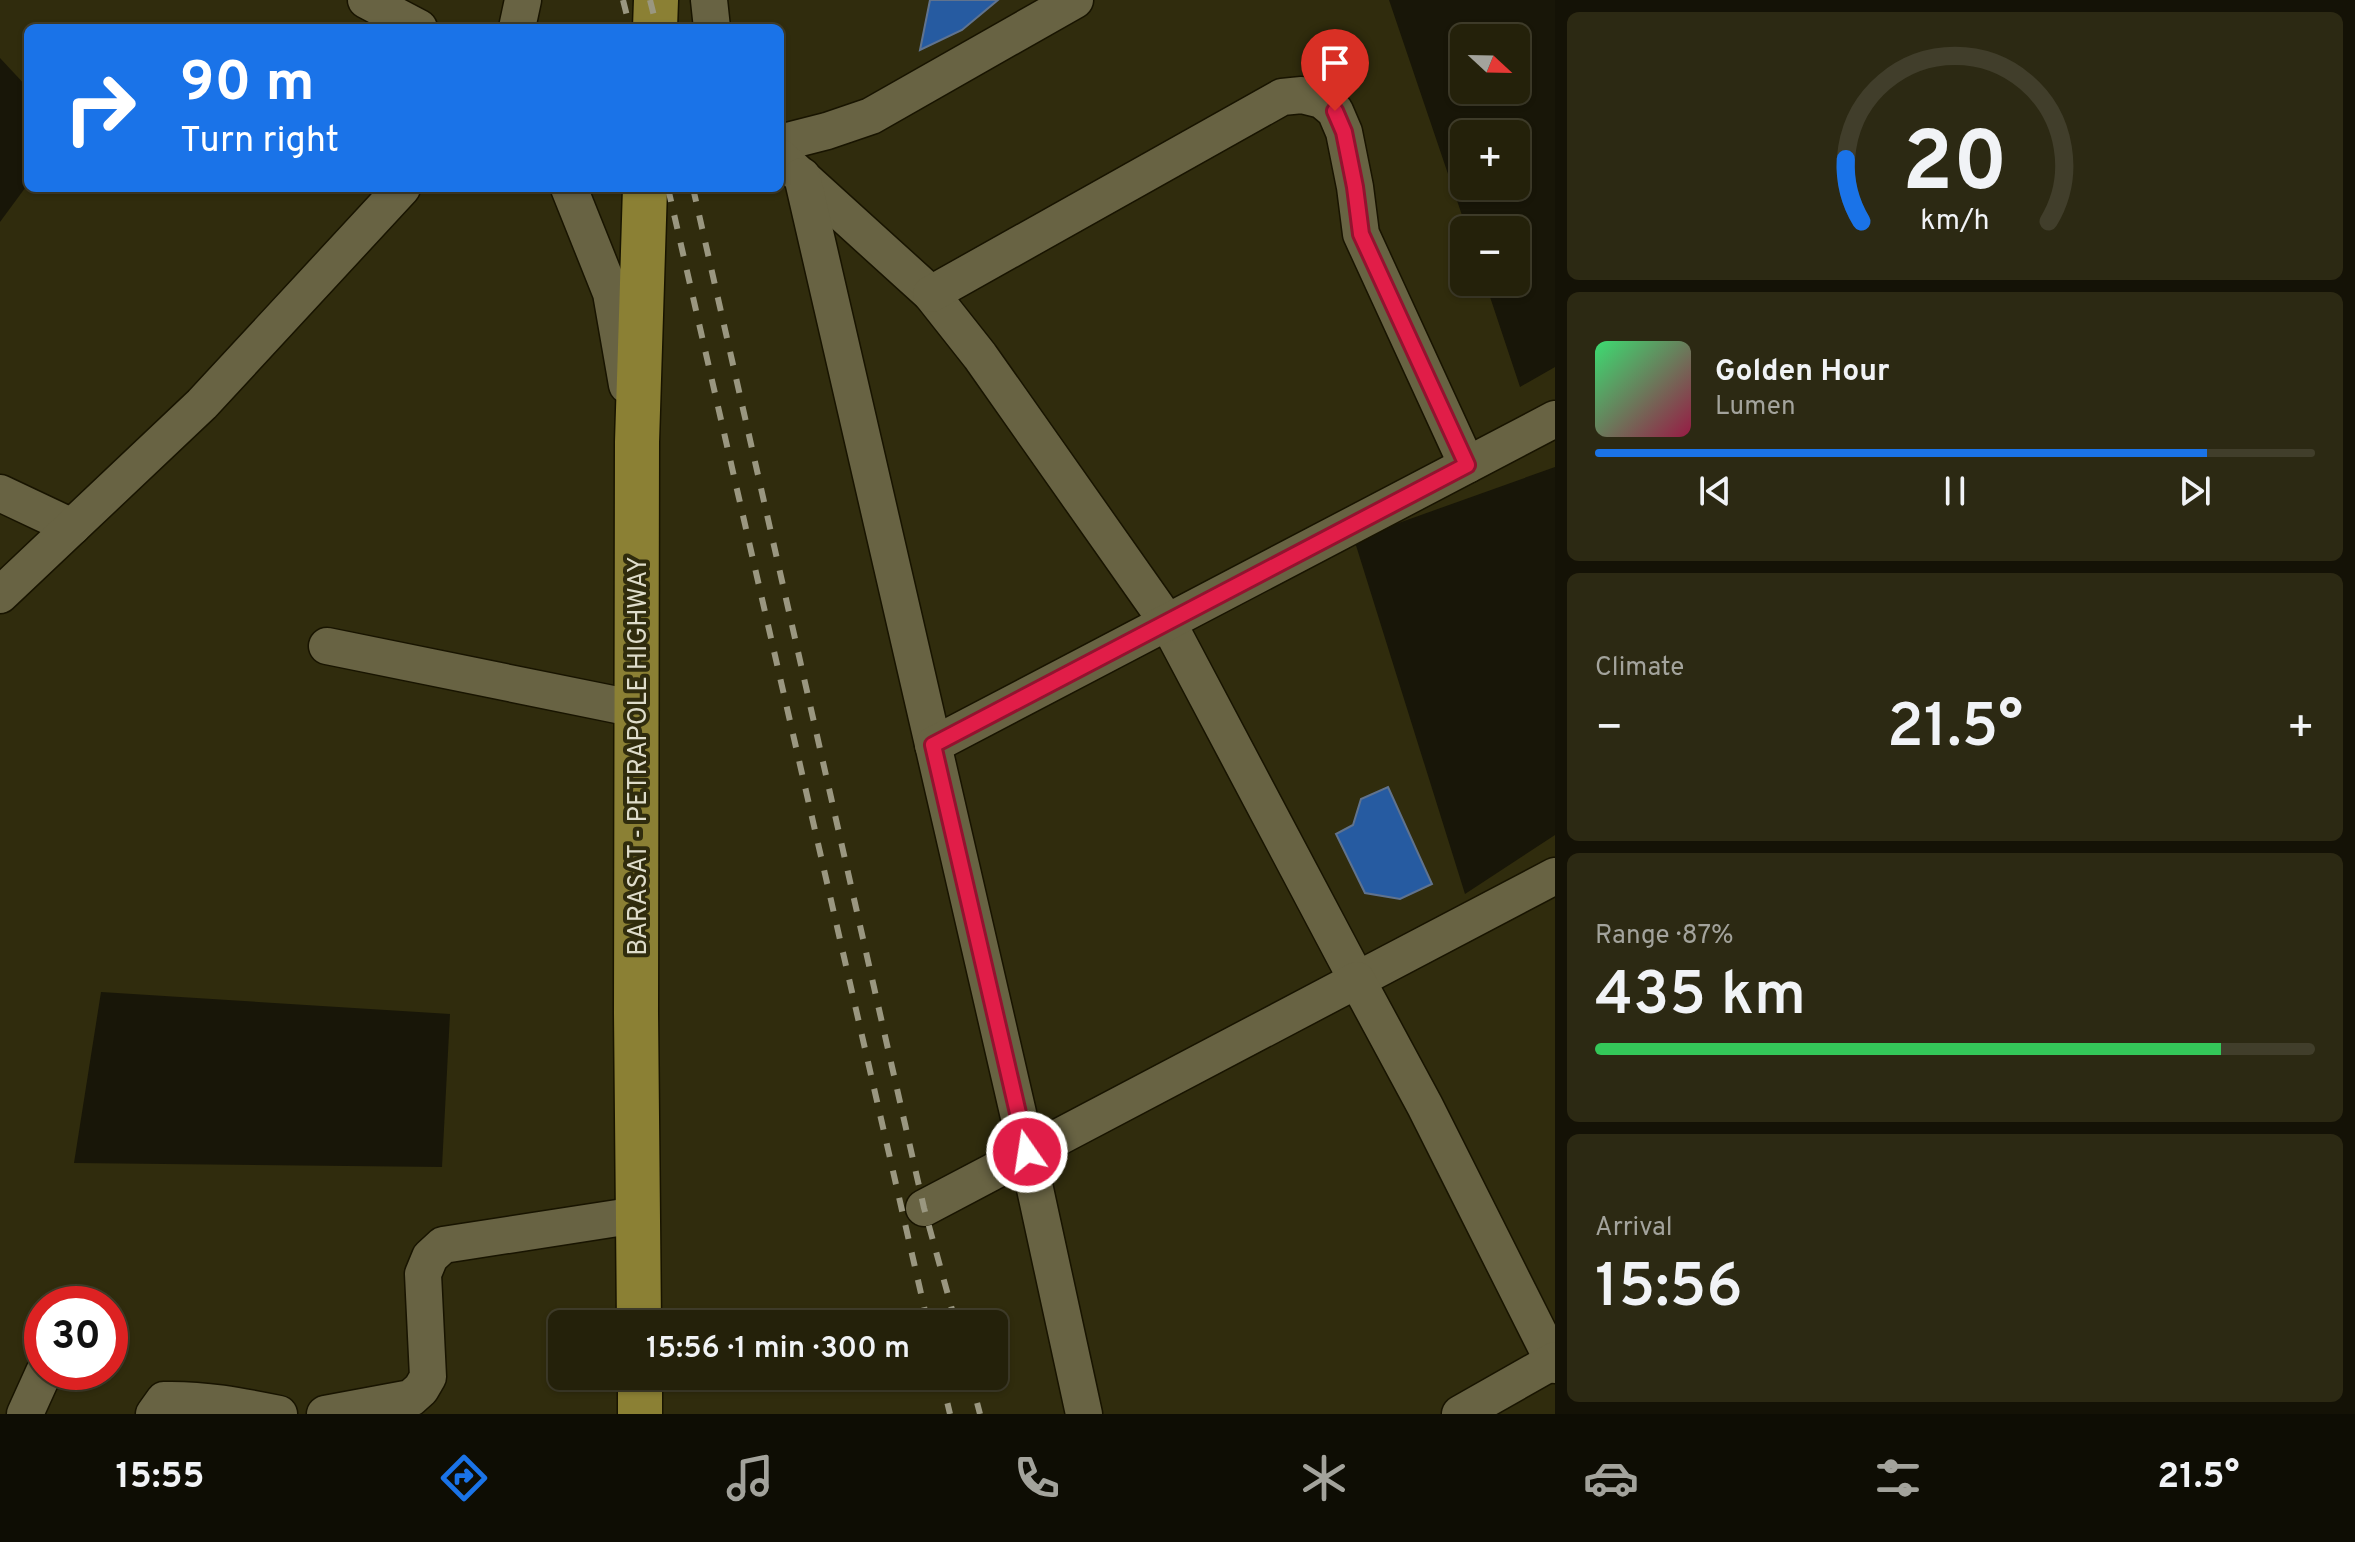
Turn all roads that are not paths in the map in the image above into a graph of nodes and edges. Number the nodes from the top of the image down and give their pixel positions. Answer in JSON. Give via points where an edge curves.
{"nodes":[{"id":1,"x":366,"y":0,"type":"edge"},
{"id":2,"x":523,"y":0,"type":"edge"},
{"id":3,"x":656,"y":0,"type":"edge"},
{"id":4,"x":709,"y":0,"type":"edge"},
{"id":5,"x":1075,"y":0,"type":"edge"},
{"id":6,"x":411,"y":24,"type":"edge"},
{"id":7,"x":518,"y":24,"type":"edge"},
{"id":8,"x":655,"y":24,"type":"edge"},
{"id":9,"x":712,"y":24,"type":"edge"},
{"id":10,"x":784,"y":142,"type":"edge"},
{"id":11,"x":791,"y":166,"type":"edge"},
{"id":12,"x":398,"y":192,"type":"edge"},
{"id":13,"x":571,"y":192,"type":"edge"},
{"id":14,"x":645,"y":192,"type":"edge"},
{"id":15,"x":931,"y":294,"type":"junction"},
{"id":16,"x":1555,"y":419,"type":"edge"},
{"id":17,"x":637,"y":442,"type":"junction"},
{"id":18,"x":1467,"y":465,"type":"junction"},
{"id":19,"x":0,"y":493,"type":"edge"},
{"id":20,"x":72,"y":527,"type":"junction"},
{"id":21,"x":0,"y":595,"type":"edge"},
{"id":22,"x":1168,"y":623,"type":"junction"},
{"id":23,"x":327,"y":646,"type":"dead end"},
{"id":24,"x":637,"y":709,"type":"junction"},
{"id":25,"x":933,"y":745,"type":"junction"},
{"id":26,"x":1555,"y":876,"type":"edge"},
{"id":27,"x":1357,"y":980,"type":"junction"},
{"id":28,"x":1027,"y":1152,"type":"junction"},
{"id":29,"x":924,"y":1208,"type":"dead end"},
{"id":30,"x":637,"y":1215,"type":"junction"},
{"id":31,"x":639,"y":1310,"type":"edge"},
{"id":32,"x":1554,"y":1362,"type":"edge"},
{"id":33,"x":36,"y":1390,"type":"edge"},
{"id":34,"x":640,"y":1390,"type":"edge"},
{"id":35,"x":25,"y":1414,"type":"edge"},
{"id":36,"x":154,"y":1414,"type":"edge"},
{"id":37,"x":279,"y":1414,"type":"edge"},
{"id":38,"x":325,"y":1414,"type":"edge"},
{"id":39,"x":640,"y":1414,"type":"edge"},
{"id":40,"x":1084,"y":1414,"type":"edge"},
{"id":41,"x":1460,"y":1414,"type":"edge"}],
"edges":[{"from":1,"to":6,"type":"street"},
{"from":2,"to":7,"type":"street"},
{"from":3,"to":8,"type":"highway"},
{"from":4,"to":9,"type":"street"},
{"from":5,"to":10,"type":"street","via":[[871,116]]},
{"from":11,"to":15,"type":"street"},
{"from":11,"to":25,"type":"street"},
{"from":12,"to":20,"type":"street","via":[[202,404]]},
{"from":13,"to":17,"type":"street","via":[[611,293]]},
{"from":14,"to":17,"type":"highway","name":"BARASAT - PETRAPOLE HIGHWAY"},
{"from":15,"to":18,"type":"street","via":[[1282,97],[1322,100],[1335,111],[1344,132],[1361,234]]},
{"from":15,"to":22,"type":"street"},
{"from":16,"to":18,"type":"street"},
{"from":17,"to":24,"type":"highway","name":"BARASAT - PETRAPOLE HIGHWAY"},
{"from":18,"to":22,"type":"street"},
{"from":19,"to":20,"type":"street"},
{"from":20,"to":21,"type":"street"},
{"from":22,"to":25,"type":"street"},
{"from":22,"to":27,"type":"street"},
{"from":23,"to":24,"type":"street"},
{"from":24,"to":30,"type":"highway","name":"BARASAT - PETRAPOLE HIGHWAY"},
{"from":25,"to":28,"type":"street"},
{"from":26,"to":27,"type":"street"},
{"from":27,"to":28,"type":"street"},
{"from":27,"to":32,"type":"street"},
{"from":28,"to":29,"type":"street"},
{"from":28,"to":40,"type":"street"},
{"from":30,"to":31,"type":"highway","name":"BARASAT - PETRAPOLE HIGHWAY"},
{"from":30,"to":38,"type":"street","via":[[443,1245],[423,1274],[428,1377],[421,1389],[411,1398]]},
{"from":32,"to":41,"type":"street"},
{"from":33,"to":35,"type":"street"},
{"from":34,"to":39,"type":"highway"},
{"from":36,"to":37,"type":"street","via":[[164,1400],[185,1400]]}]}
